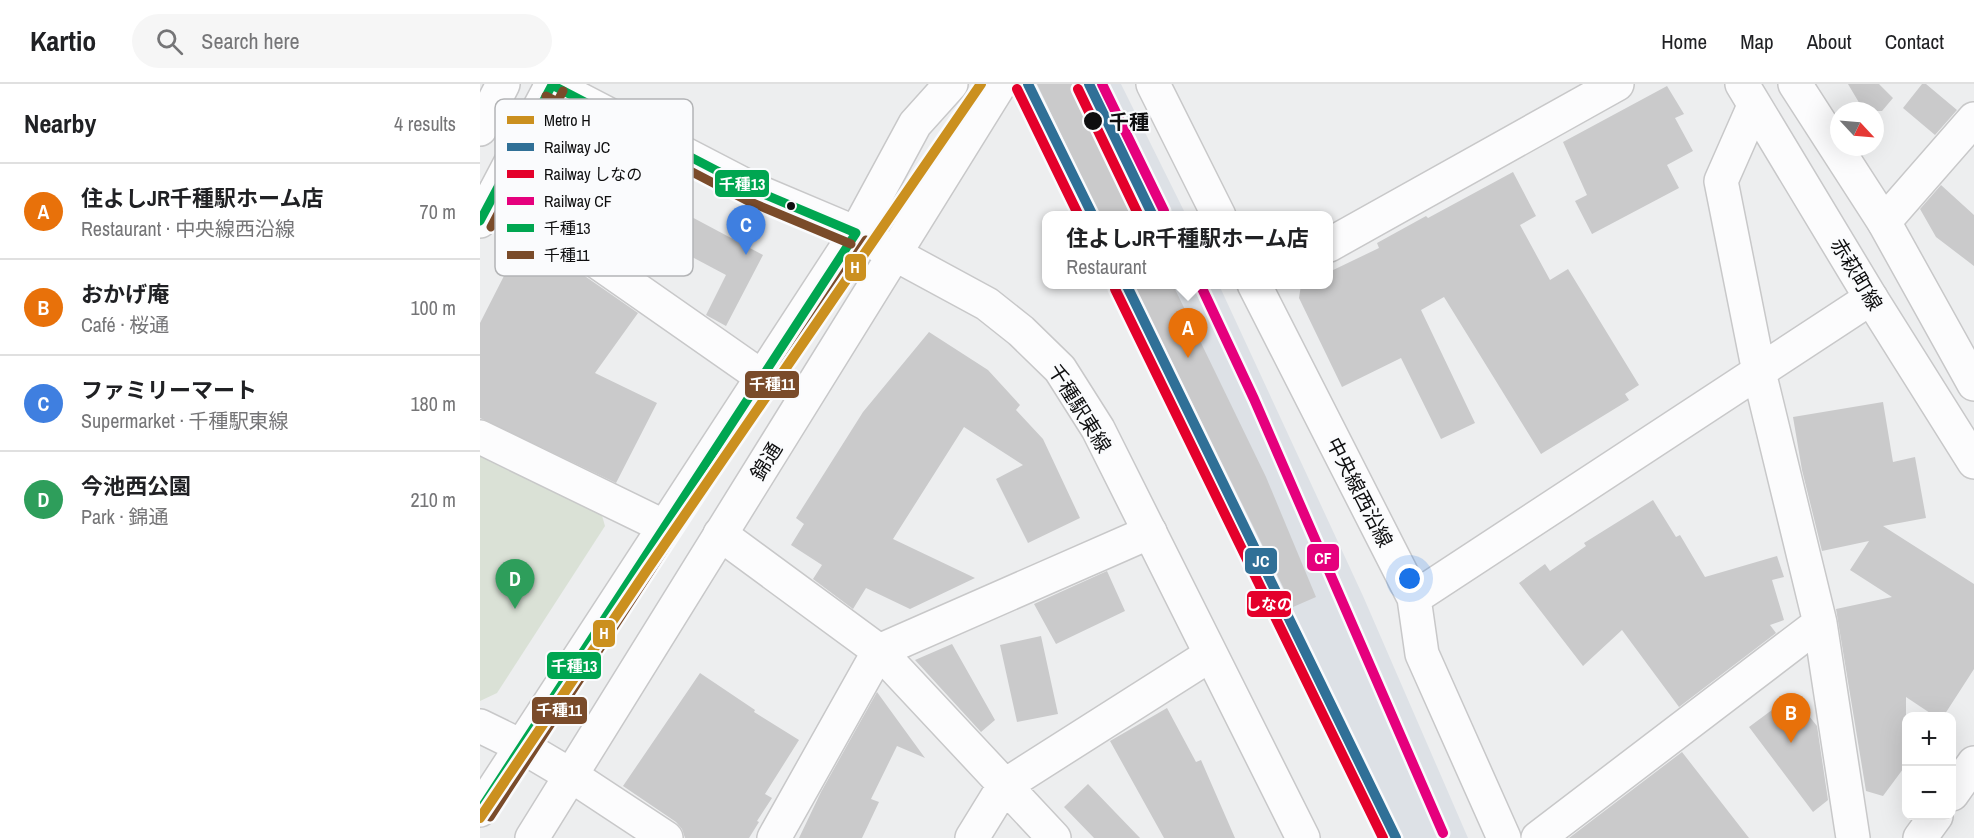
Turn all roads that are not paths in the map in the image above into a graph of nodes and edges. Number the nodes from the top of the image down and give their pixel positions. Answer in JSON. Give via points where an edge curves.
{"nodes":[{"id":1,"x":503,"y":84,"type":"edge"},
{"id":2,"x":551,"y":84,"type":"edge"},
{"id":3,"x":951,"y":84,"type":"edge"},
{"id":4,"x":1000,"y":84,"type":"edge"},
{"id":5,"x":1153,"y":84,"type":"edge"},
{"id":6,"x":1617,"y":84,"type":"edge"},
{"id":7,"x":1797,"y":85,"type":"edge"},
{"id":8,"x":1749,"y":95,"type":"edge"},
{"id":9,"x":495,"y":99,"type":"edge"},
{"id":10,"x":543,"y":99,"type":"edge"},
{"id":11,"x":580,"y":99,"type":"edge"},
{"id":12,"x":495,"y":100,"type":"edge"},
{"id":13,"x":1974,"y":119,"type":"edge"},
{"id":14,"x":480,"y":129,"type":"edge"},
{"id":15,"x":693,"y":157,"type":"edge"},
{"id":16,"x":495,"y":193,"type":"edge"},
{"id":17,"x":1216,"y":211,"type":"edge"},
{"id":18,"x":480,"y":221,"type":"edge"},
{"id":19,"x":1884,"y":222,"type":"junction"},
{"id":20,"x":856,"y":233,"type":"junction"},
{"id":21,"x":1333,"y":243,"type":"edge"},
{"id":22,"x":895,"y":254,"type":"junction"},
{"id":23,"x":618,"y":276,"type":"edge"},
{"id":24,"x":1257,"y":289,"type":"edge"},
{"id":25,"x":1871,"y":298,"type":"junction"},
{"id":26,"x":1759,"y":372,"type":"junction"},
{"id":27,"x":1972,"y":374,"type":"edge"},
{"id":28,"x":762,"y":377,"type":"junction"},
{"id":29,"x":480,"y":437,"type":"edge"},
{"id":30,"x":1974,"y":462,"type":"edge"},
{"id":31,"x":665,"y":527,"type":"junction"},
{"id":32,"x":1150,"y":532,"type":"junction"},
{"id":33,"x":720,"y":534,"type":"junction"},
{"id":34,"x":1414,"y":598,"type":"junction"},
{"id":35,"x":1820,"y":624,"type":"junction"},
{"id":36,"x":879,"y":651,"type":"junction"},
{"id":37,"x":1210,"y":655,"type":"junction"},
{"id":38,"x":480,"y":726,"type":"edge"},
{"id":39,"x":523,"y":747,"type":"junction"},
{"id":40,"x":1974,"y":763,"type":"edge"},
{"id":41,"x":572,"y":776,"type":"junction"},
{"id":42,"x":1004,"y":786,"type":"junction"},
{"id":43,"x":1956,"y":788,"type":"edge"},
{"id":44,"x":480,"y":810,"type":"edge"},
{"id":45,"x":1933,"y":820,"type":"edge"},
{"id":46,"x":532,"y":838,"type":"edge"},
{"id":47,"x":666,"y":838,"type":"edge"},
{"id":48,"x":774,"y":838,"type":"edge"},
{"id":49,"x":972,"y":838,"type":"edge"},
{"id":50,"x":1054,"y":838,"type":"edge"},
{"id":51,"x":1303,"y":838,"type":"edge"},
{"id":52,"x":1504,"y":838,"type":"edge"},
{"id":53,"x":1538,"y":838,"type":"edge"},
{"id":54,"x":1853,"y":838,"type":"edge"},
{"id":55,"x":1920,"y":838,"type":"edge"}],
"edges":[{"from":1,"to":9,"type":"street"},
{"from":2,"to":10,"type":"street"},
{"from":2,"to":11,"type":"street","name":"千種駅東線"},
{"from":3,"to":20,"type":"street","via":[[915,124]]},
{"from":4,"to":22,"type":"street","name":"錦通"},
{"from":5,"to":17,"type":"street"},
{"from":6,"to":21,"type":"street"},
{"from":7,"to":19,"type":"street"},
{"from":8,"to":25,"type":"street","name":"赤萩町線"},
{"from":8,"to":26,"type":"street","via":[[1721,181]]},
{"from":12,"to":14,"type":"street"},
{"from":13,"to":19,"type":"street"},
{"from":15,"to":20,"type":"street","name":"千種駅東線"},
{"from":16,"to":18,"type":"street"},
{"from":19,"to":27,"type":"street"},
{"from":20,"to":22,"type":"street","name":"千種駅東線"},
{"from":20,"to":28,"type":"street"},
{"from":22,"to":32,"type":"street","name":"千種駅東線","via":[[987,304],[1022,331],[1060,369],[1098,429]]},
{"from":22,"to":33,"type":"street","name":"錦通"},
{"from":23,"to":28,"type":"street"},
{"from":24,"to":34,"type":"street","name":"中央線西沿線"},
{"from":25,"to":26,"type":"street"},
{"from":25,"to":30,"type":"street","name":"赤萩町線"},
{"from":26,"to":34,"type":"street"},
{"from":26,"to":35,"type":"street"},
{"from":28,"to":31,"type":"street"},
{"from":29,"to":31,"type":"street"},
{"from":31,"to":39,"type":"street"},
{"from":32,"to":36,"type":"street"},
{"from":32,"to":37,"type":"street","name":"千種駅東線"},
{"from":33,"to":36,"type":"street"},
{"from":33,"to":41,"type":"street","name":"錦通"},
{"from":34,"to":52,"type":"street","name":"中央線西沿線","via":[[1422,654]]},
{"from":35,"to":53,"type":"street"},
{"from":35,"to":54,"type":"street"},
{"from":36,"to":42,"type":"street"},
{"from":36,"to":48,"type":"street"},
{"from":37,"to":42,"type":"street"},
{"from":37,"to":51,"type":"street","name":"千種駅東線"},
{"from":38,"to":39,"type":"street"},
{"from":39,"to":41,"type":"street"},
{"from":39,"to":44,"type":"street"},
{"from":40,"to":43,"type":"street"},
{"from":41,"to":46,"type":"street","name":"錦通"},
{"from":41,"to":47,"type":"street"},
{"from":42,"to":49,"type":"street"},
{"from":42,"to":50,"type":"street"},
{"from":45,"to":55,"type":"street"}]}
